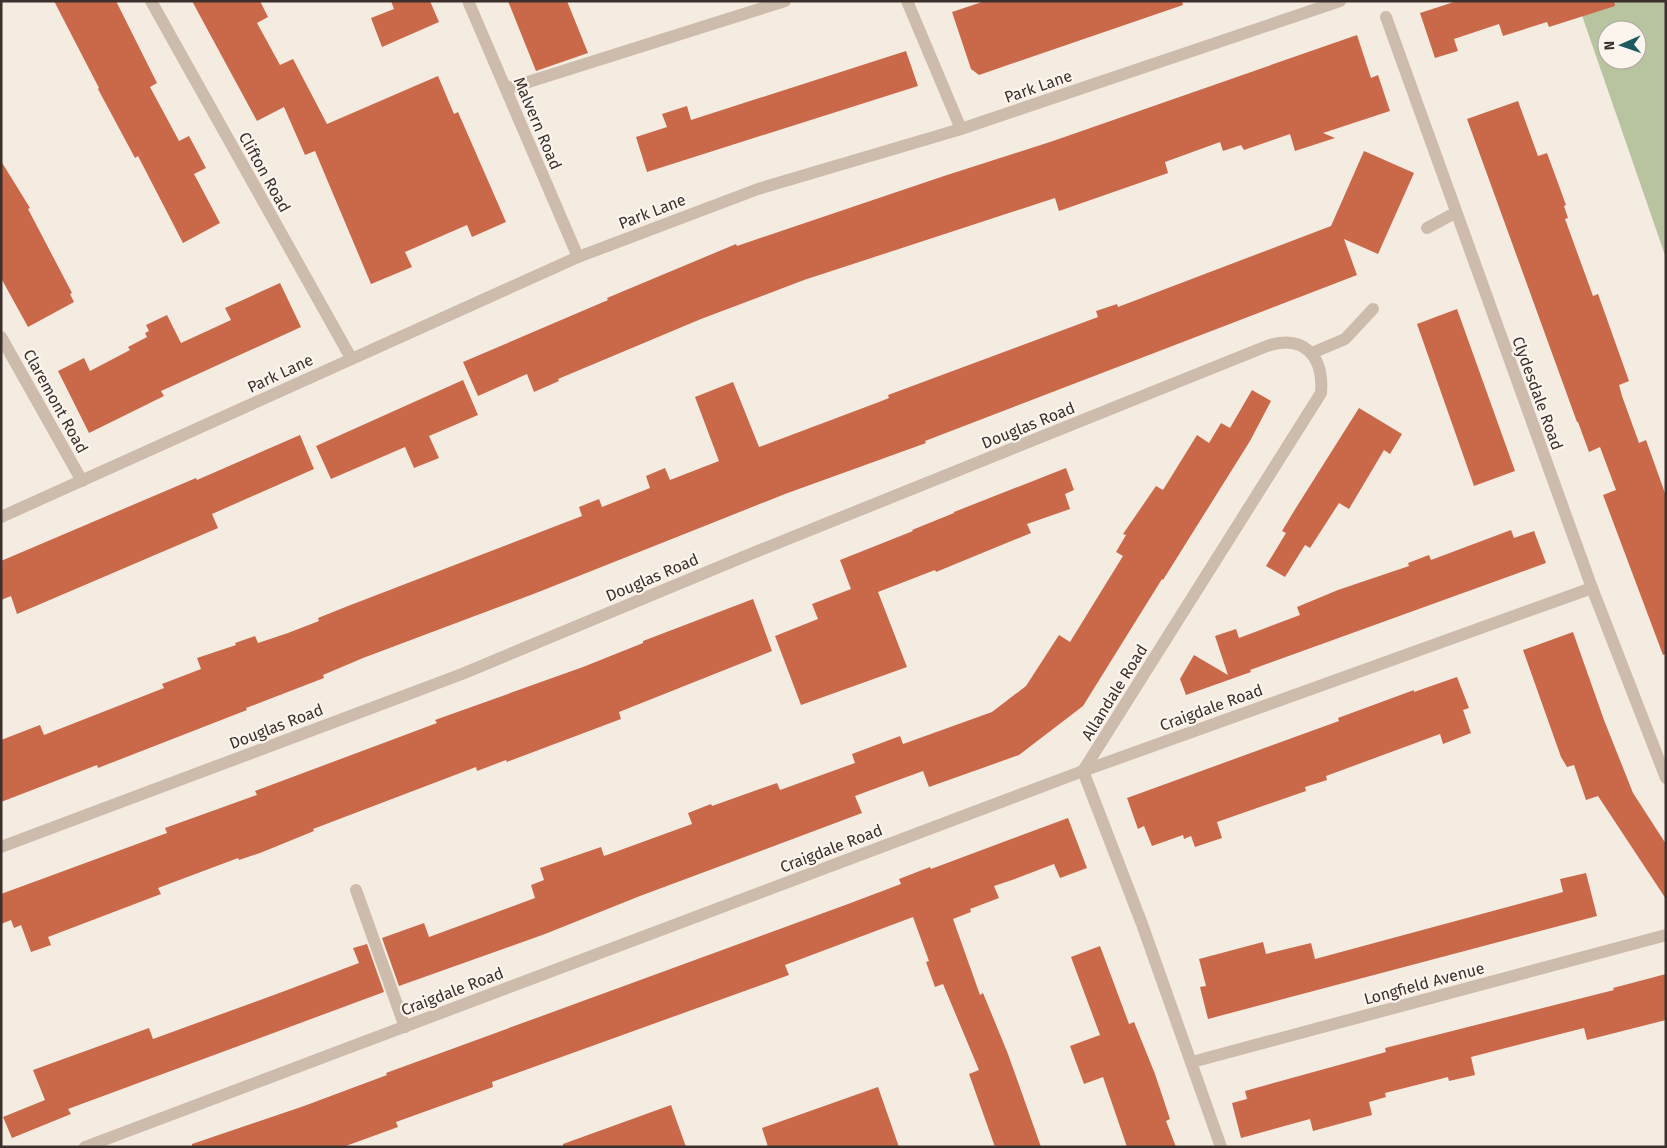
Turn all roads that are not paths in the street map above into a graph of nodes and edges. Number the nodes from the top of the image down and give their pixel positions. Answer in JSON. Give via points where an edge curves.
{"nodes":[{"id":1,"x":150,"y":1,"type":"edge"},
{"id":2,"x":468,"y":1,"type":"edge"},
{"id":3,"x":785,"y":1,"type":"edge"},
{"id":4,"x":907,"y":1,"type":"edge"},
{"id":5,"x":1340,"y":1,"type":"edge"},
{"id":6,"x":1386,"y":17,"type":"dead end"},
{"id":7,"x":506,"y":89,"type":"junction"},
{"id":8,"x":960,"y":129,"type":"junction"},
{"id":9,"x":1455,"y":213,"type":"junction"},
{"id":10,"x":1427,"y":228,"type":"dead end"},
{"id":11,"x":578,"y":257,"type":"junction"},
{"id":12,"x":1373,"y":309,"type":"dead end"},
{"id":13,"x":1,"y":337,"type":"edge"},
{"id":14,"x":1312,"y":353,"type":"junction"},
{"id":15,"x":351,"y":358,"type":"junction"},
{"id":16,"x":82,"y":482,"type":"junction"},
{"id":17,"x":1,"y":517,"type":"edge"},
{"id":18,"x":1592,"y":588,"type":"junction"},
{"id":19,"x":1083,"y":771,"type":"junction"},
{"id":20,"x":1666,"y":778,"type":"edge"},
{"id":21,"x":1,"y":847,"type":"edge"},
{"id":22,"x":356,"y":890,"type":"dead end"},
{"id":23,"x":1666,"y":935,"type":"edge"},
{"id":24,"x":405,"y":1027,"type":"junction"},
{"id":25,"x":1192,"y":1062,"type":"junction"},
{"id":26,"x":85,"y":1147,"type":"edge"},
{"id":27,"x":1221,"y":1147,"type":"edge"}],
"edges":[{"from":1,"to":15,"type":"street","name":"Clifton Road"},
{"from":2,"to":7,"type":"street","name":"Malvern Road"},
{"from":3,"to":7,"type":"street"},
{"from":4,"to":8,"type":"street"},
{"from":5,"to":8,"type":"street","name":"Park Lane"},
{"from":6,"to":9,"type":"street","name":"Clydesdale Road"},
{"from":7,"to":11,"type":"street","name":"Malvern Road"},
{"from":8,"to":11,"type":"street","name":"Park Lane","via":[[758,189]]},
{"from":9,"to":10,"type":"street"},
{"from":9,"to":18,"type":"street","name":"Clydesdale Road"},
{"from":11,"to":15,"type":"street","name":"Park Lane"},
{"from":12,"to":14,"type":"street","via":[[1345,339]]},
{"from":13,"to":16,"type":"street","name":"Claremont Road"},
{"from":14,"to":19,"type":"street","name":"Allandale Road","via":[[1322,377],[1321,393],[1314,407]]},
{"from":14,"to":21,"type":"street","name":"Douglas Road","via":[[1295,343],[1267,346],[462,674]]},
{"from":15,"to":16,"type":"street","name":"Park Lane"},
{"from":16,"to":17,"type":"street","name":"Park Lane"},
{"from":18,"to":19,"type":"street","name":"Craigdale Road"},
{"from":18,"to":20,"type":"street","name":"Clydesdale Road"},
{"from":19,"to":24,"type":"street","name":"Craigdale Road"},
{"from":19,"to":25,"type":"street"},
{"from":22,"to":24,"type":"street"},
{"from":23,"to":25,"type":"street","name":"Longfield Avenue"},
{"from":24,"to":26,"type":"street","name":"Craigdale Road"},
{"from":25,"to":27,"type":"street"}]}
